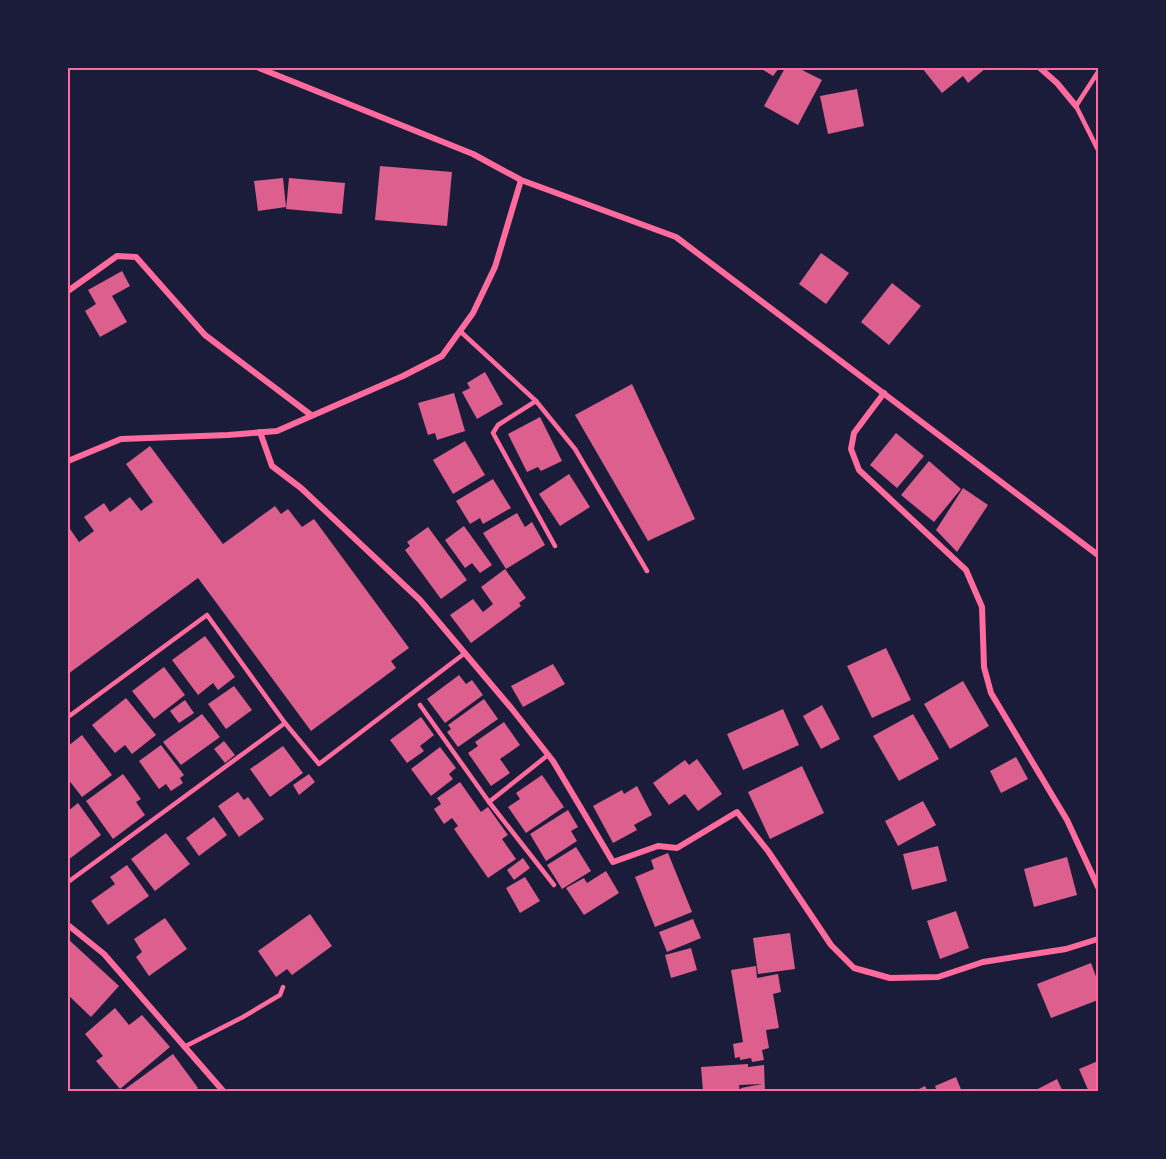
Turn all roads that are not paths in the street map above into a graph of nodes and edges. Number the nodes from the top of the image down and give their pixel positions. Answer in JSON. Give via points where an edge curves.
{"nodes":[{"id":1,"x":259,"y":68,"type":"edge"},
{"id":2,"x":1040,"y":68,"type":"edge"},
{"id":3,"x":1098,"y":72,"type":"edge"},
{"id":4,"x":1076,"y":106,"type":"junction"},
{"id":5,"x":1098,"y":150,"type":"edge"},
{"id":6,"x":521,"y":180,"type":"junction"},
{"id":7,"x":68,"y":291,"type":"edge"},
{"id":8,"x":461,"y":332,"type":"junction"},
{"id":9,"x":884,"y":393,"type":"junction"},
{"id":10,"x":536,"y":401,"type":"junction"},
{"id":11,"x":311,"y":415,"type":"junction"},
{"id":12,"x":260,"y":432,"type":"junction"},
{"id":13,"x":68,"y":461,"type":"edge"},
{"id":14,"x":555,"y":546,"type":"dead end"},
{"id":15,"x":1098,"y":555,"type":"edge"},
{"id":16,"x":647,"y":571,"type":"dead end"},
{"id":17,"x":465,"y":653,"type":"junction"},
{"id":18,"x":420,"y":705,"type":"dead end"},
{"id":19,"x":68,"y":717,"type":"edge"},
{"id":20,"x":285,"y":723,"type":"junction"},
{"id":21,"x":548,"y":755,"type":"junction"},
{"id":22,"x":489,"y":802,"type":"junction"},
{"id":23,"x":68,"y":882,"type":"edge"},
{"id":24,"x":554,"y":885,"type":"dead end"},
{"id":25,"x":1098,"y":887,"type":"edge"},
{"id":26,"x":68,"y":925,"type":"edge"},
{"id":27,"x":1098,"y":939,"type":"edge"},
{"id":28,"x":284,"y":987,"type":"dead end"},
{"id":29,"x":184,"y":1047,"type":"junction"},
{"id":30,"x":224,"y":1092,"type":"edge"}],
"edges":[{"from":1,"to":6,"type":"street","via":[[473,154]]},
{"from":2,"to":4,"type":"street"},
{"from":3,"to":4,"type":"lane"},
{"from":4,"to":5,"type":"lane"},
{"from":6,"to":8,"type":"street","via":[[495,267]]},
{"from":6,"to":9,"type":"street","via":[[676,237]]},
{"from":7,"to":11,"type":"street","via":[[117,256],[136,257],[205,335]]},
{"from":8,"to":10,"type":"lane"},
{"from":8,"to":11,"type":"street","via":[[442,356]]},
{"from":9,"to":15,"type":"street"},
{"from":9,"to":25,"type":"street","via":[[854,433],[851,449],[859,470],[966,570],[982,607],[984,667],[991,693],[1067,820]]},
{"from":10,"to":14,"type":"lane","via":[[498,425],[493,433]]},
{"from":10,"to":16,"type":"lane","via":[[575,449]]},
{"from":11,"to":12,"type":"street","via":[[277,430]]},
{"from":12,"to":13,"type":"street","via":[[121,439]]},
{"from":12,"to":17,"type":"street","via":[[272,466],[301,488],[412,593]]},
{"from":17,"to":20,"type":"lane","via":[[319,764]]},
{"from":17,"to":21,"type":"street"},
{"from":18,"to":22,"type":"lane"},
{"from":19,"to":20,"type":"lane","via":[[207,615]]},
{"from":20,"to":23,"type":"lane"},
{"from":21,"to":22,"type":"lane"},
{"from":21,"to":27,"type":"street","via":[[613,862],[658,846],[677,848],[737,812],[831,945],[854,968],[890,978],[938,977],[983,962],[1066,949]]},
{"from":22,"to":24,"type":"lane"},
{"from":26,"to":29,"type":"street","via":[[104,954]]},
{"from":28,"to":29,"type":"lane","via":[[280,995]]},
{"from":29,"to":30,"type":"street"}]}
